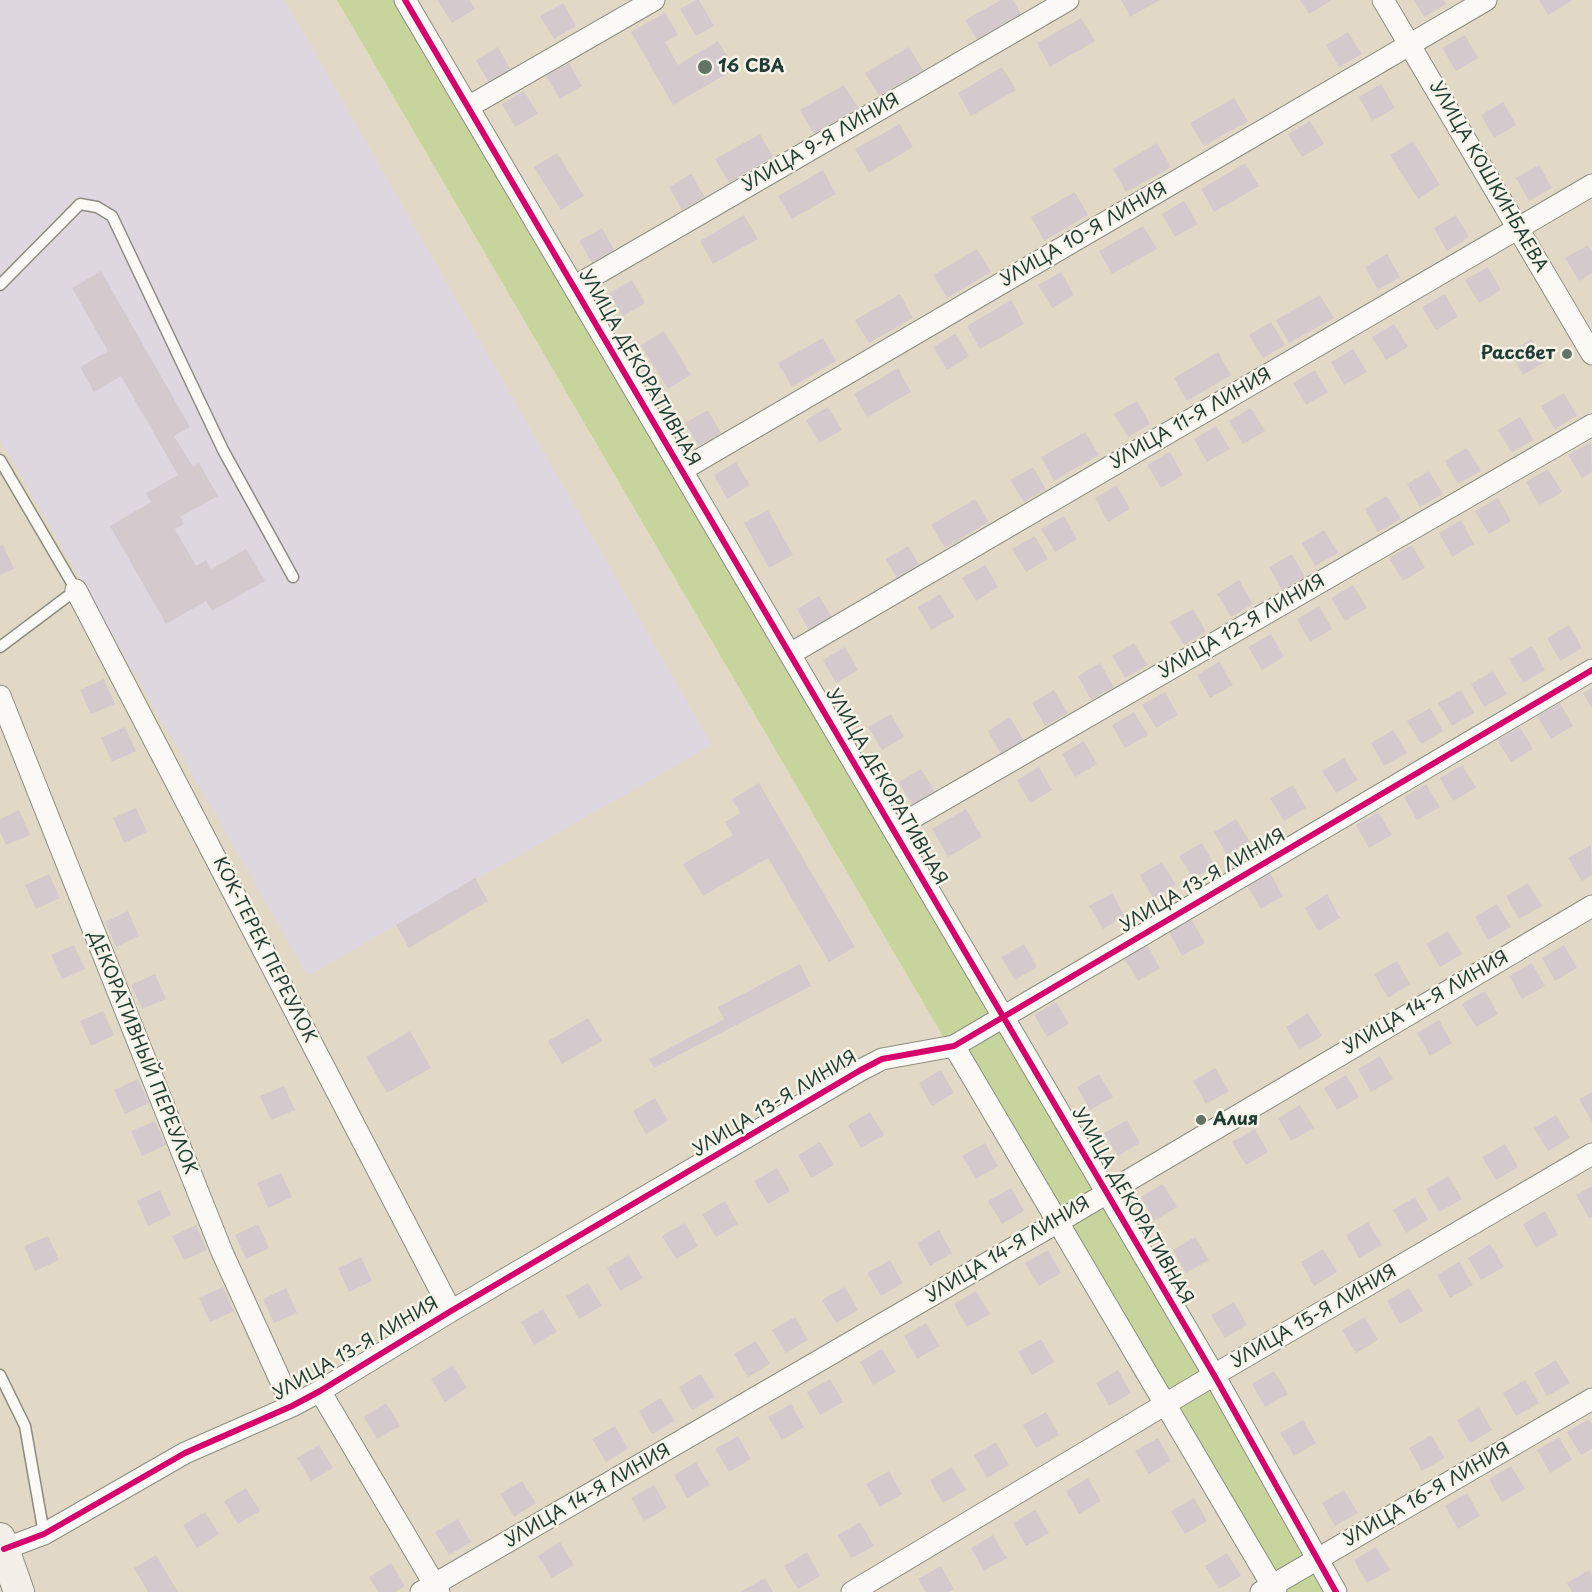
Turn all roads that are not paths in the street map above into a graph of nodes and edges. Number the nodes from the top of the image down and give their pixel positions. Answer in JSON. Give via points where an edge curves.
{"nodes":[{"id":1,"x":405,"y":0,"type":"edge"},
{"id":2,"x":654,"y":0,"type":"edge"},
{"id":3,"x":1068,"y":0,"type":"edge"},
{"id":4,"x":1383,"y":0,"type":"edge"},
{"id":5,"x":1486,"y":0,"type":"edge"},
{"id":6,"x":1409,"y":44,"type":"junction"},
{"id":7,"x":468,"y":107,"type":"junction"},
{"id":8,"x":1592,"y":185,"type":"edge"},
{"id":9,"x":1518,"y":228,"type":"junction"},
{"id":10,"x":0,"y":285,"type":"edge"},
{"id":11,"x":574,"y":287,"type":"junction"},
{"id":12,"x":1592,"y":354,"type":"edge"},
{"id":13,"x":1592,"y":425,"type":"edge"},
{"id":14,"x":0,"y":460,"type":"edge"},
{"id":15,"x":682,"y":470,"type":"junction"},
{"id":16,"x":293,"y":577,"type":"dead end"},
{"id":17,"x":76,"y":590,"type":"junction"},
{"id":18,"x":0,"y":647,"type":"edge"},
{"id":19,"x":789,"y":654,"type":"junction"},
{"id":20,"x":1592,"y":670,"type":"edge"},
{"id":21,"x":0,"y":696,"type":"edge"},
{"id":22,"x":892,"y":829,"type":"junction"},
{"id":23,"x":1592,"y":906,"type":"edge"},
{"id":24,"x":1003,"y":1016,"type":"junction"},
{"id":25,"x":954,"y":1046,"type":"junction"},
{"id":26,"x":1592,"y":1154,"type":"edge"},
{"id":27,"x":1106,"y":1192,"type":"junction"},
{"id":28,"x":1058,"y":1222,"type":"junction"},
{"id":29,"x":451,"y":1311,"type":"junction"},
{"id":30,"x":0,"y":1375,"type":"edge"},
{"id":31,"x":1214,"y":1375,"type":"junction"},
{"id":32,"x":320,"y":1391,"type":"junction"},
{"id":33,"x":1592,"y":1399,"type":"edge"},
{"id":34,"x":1166,"y":1405,"type":"junction"},
{"id":35,"x":292,"y":1406,"type":"junction"},
{"id":36,"x":44,"y":1534,"type":"junction"},
{"id":37,"x":2,"y":1544,"type":"edge"},
{"id":38,"x":1317,"y":1559,"type":"junction"},
{"id":39,"x":432,"y":1589,"type":"edge"},
{"id":40,"x":1269,"y":1590,"type":"edge"},
{"id":41,"x":19,"y":1592,"type":"edge"},
{"id":42,"x":852,"y":1592,"type":"edge"},
{"id":43,"x":1336,"y":1592,"type":"edge"}],
"edges":[{"from":1,"to":7,"type":"street","name":"УЛИЦА ДЕКОРАТИВНАЯ"},
{"from":2,"to":7,"type":"street"},
{"from":3,"to":11,"type":"street","name":"УЛИЦА 9-Я ЛИНИЯ"},
{"from":4,"to":6,"type":"street","name":"УЛИЦА КОШКИНБАЕВА"},
{"from":5,"to":6,"type":"street","name":"УЛИЦА 10-Я ЛИНИЯ"},
{"from":6,"to":9,"type":"street","name":"УЛИЦА КОШКИНБАЕВА"},
{"from":6,"to":15,"type":"street","name":"УЛИЦА 10-Я ЛИНИЯ"},
{"from":7,"to":11,"type":"street","name":"УЛИЦА ДЕКОРАТИВНАЯ"},
{"from":8,"to":9,"type":"street","name":"УЛИЦА 11-Я ЛИНИЯ"},
{"from":9,"to":12,"type":"street","name":"УЛИЦА КОШКИНБАЕВА"},
{"from":9,"to":19,"type":"street","name":"УЛИЦА 11-Я ЛИНИЯ"},
{"from":10,"to":16,"type":"lane","via":[[80,204],[97,207],[112,216],[223,450]]},
{"from":11,"to":15,"type":"street","name":"УЛИЦА ДЕКОРАТИВНАЯ"},
{"from":13,"to":22,"type":"street","name":"УЛИЦА 12-Я ЛИНИЯ"},
{"from":14,"to":17,"type":"lane"},
{"from":15,"to":19,"type":"street","name":"УЛИЦА ДЕКОРАТИВНАЯ"},
{"from":17,"to":18,"type":"lane"},
{"from":17,"to":29,"type":"street","name":"КОК-ТЕРЕК ПЕРЕУЛОК"},
{"from":19,"to":22,"type":"street","name":"УЛИЦА ДЕКОРАТИВНАЯ"},
{"from":20,"to":24,"type":"street","name":"УЛИЦА 13-Я ЛИНИЯ"},
{"from":21,"to":35,"type":"street","name":"ДЕКОРАТИВНЫЙ ПЕРЕУЛОК","via":[[222,1252]]},
{"from":22,"to":24,"type":"street","name":"УЛИЦА ДЕКОРАТИВНАЯ"},
{"from":23,"to":27,"type":"street","name":"УЛИЦА 14-Я ЛИНИЯ"},
{"from":24,"to":25,"type":"street","name":"УЛИЦА 13-Я ЛИНИЯ"},
{"from":24,"to":27,"type":"street","name":"УЛИЦА ДЕКОРАТИВНАЯ"},
{"from":25,"to":28,"type":"street"},
{"from":25,"to":29,"type":"street","name":"УЛИЦА 13-Я ЛИНИЯ","via":[[882,1059],[859,1071]]},
{"from":26,"to":31,"type":"street","name":"УЛИЦА 15-Я ЛИНИЯ"},
{"from":27,"to":28,"type":"street","name":"УЛИЦА 14-Я ЛИНИЯ"},
{"from":27,"to":31,"type":"street","name":"УЛИЦА ДЕКОРАТИВНАЯ"},
{"from":28,"to":34,"type":"street"},
{"from":28,"to":39,"type":"street","name":"УЛИЦА 14-Я ЛИНИЯ"},
{"from":29,"to":32,"type":"street","name":"УЛИЦА 13-Я ЛИНИЯ"},
{"from":30,"to":36,"type":"lane","via":[[25,1426]]},
{"from":31,"to":34,"type":"street","name":"УЛИЦА 15-Я ЛИНИЯ"},
{"from":31,"to":38,"type":"street","name":"УЛИЦА ДЕКОРАТИВНАЯ"},
{"from":32,"to":35,"type":"street","name":"УЛИЦА 13-Я ЛИНИЯ"},
{"from":32,"to":39,"type":"street"},
{"from":33,"to":38,"type":"street","name":"УЛИЦА 16-Я ЛИНИЯ"},
{"from":34,"to":40,"type":"street"},
{"from":34,"to":42,"type":"street","name":"УЛИЦА 15-Я ЛИНИЯ"},
{"from":35,"to":36,"type":"street","name":"УЛИЦА 13-Я ЛИНИЯ","via":[[185,1453]]},
{"from":36,"to":37,"type":"street","name":"УЛИЦА 13-Я ЛИНИЯ"},
{"from":37,"to":41,"type":"street"},
{"from":38,"to":40,"type":"street","name":"УЛИЦА 16-Я ЛИНИЯ"},
{"from":38,"to":43,"type":"street","name":"УЛИЦА ДЕКОРАТИВНАЯ"}]}
